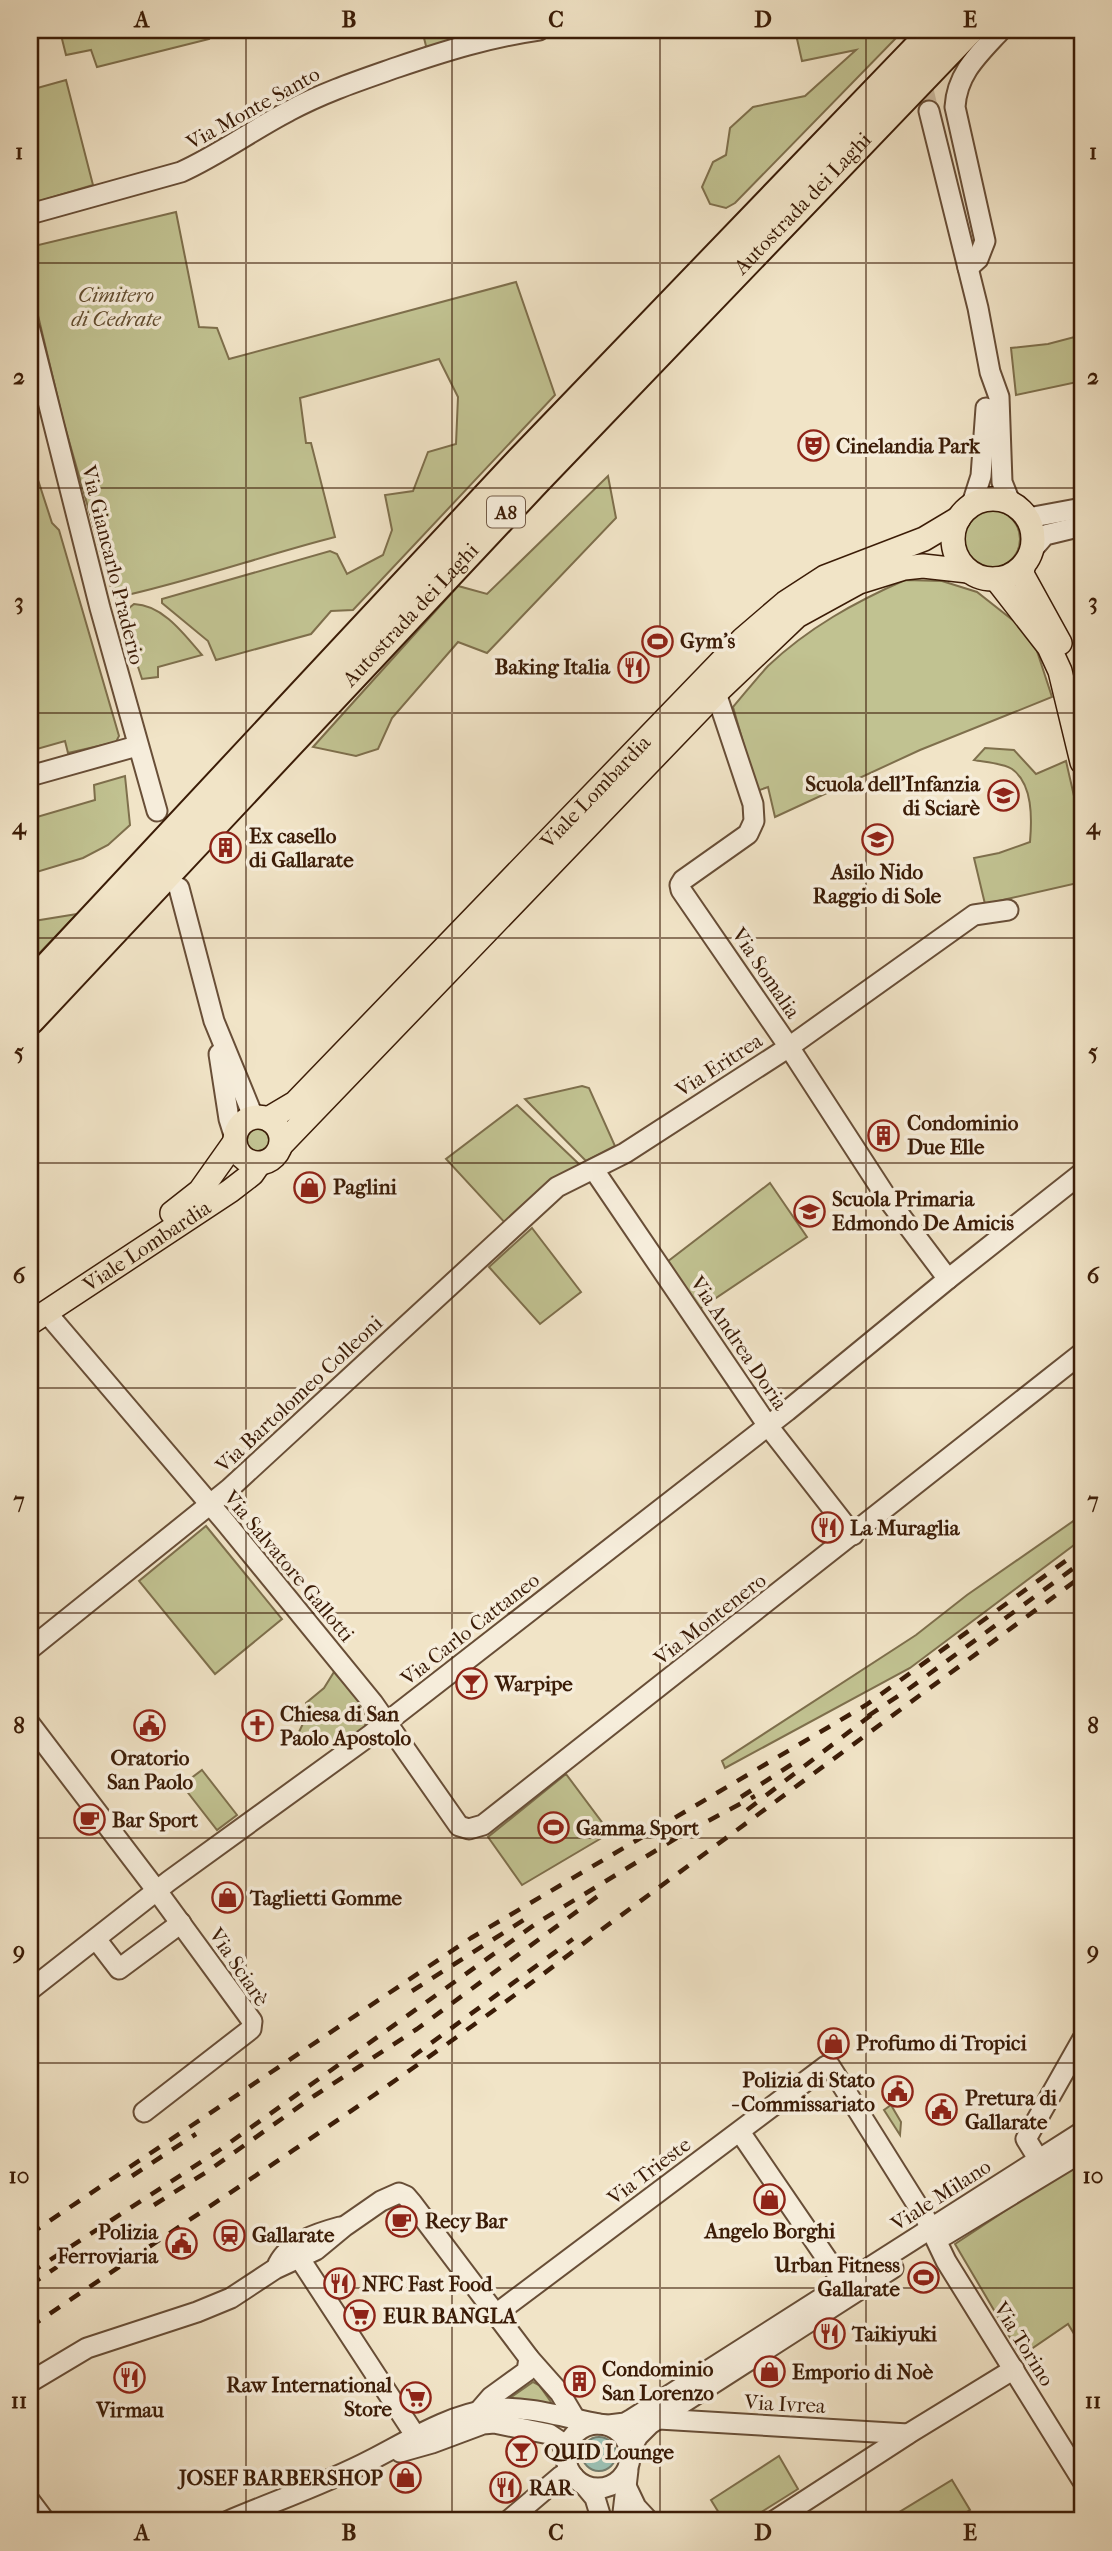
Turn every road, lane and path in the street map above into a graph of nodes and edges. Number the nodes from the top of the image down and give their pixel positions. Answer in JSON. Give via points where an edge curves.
{"nodes":[{"id":1,"x":539,"y":30,"type":"edge"},
{"id":2,"x":935,"y":30,"type":"edge"},
{"id":3,"x":969,"y":30,"type":"edge"},
{"id":4,"x":1001,"y":30,"type":"edge"},
{"id":5,"x":929,"y":111,"type":"tunnel mouth"},
{"id":6,"x":30,"y":214,"type":"edge"},
{"id":7,"x":968,"y":268,"type":"junction"},
{"id":8,"x":30,"y":330,"type":"edge"},
{"id":9,"x":990,"y":372,"type":"junction"},
{"id":10,"x":1010,"y":502,"type":"junction"},
{"id":11,"x":1082,"y":508,"type":"edge"},
{"id":12,"x":965,"y":511,"type":"junction"},
{"id":13,"x":1028,"y":518,"type":"junction"},
{"id":14,"x":1082,"y":526,"type":"edge"},
{"id":15,"x":1027,"y":558,"type":"junction"},
{"id":16,"x":968,"y":571,"type":"junction"},
{"id":17,"x":996,"y":579,"type":"junction"},
{"id":18,"x":716,"y":693,"type":"junction"},
{"id":19,"x":1082,"y":712,"type":"edge"},
{"id":20,"x":137,"y":746,"type":"junction"},
{"id":21,"x":1082,"y":762,"type":"edge"},
{"id":22,"x":30,"y":776,"type":"edge"},
{"id":23,"x":157,"y":810,"type":"dead end"},
{"id":24,"x":179,"y":888,"type":"dead end"},
{"id":25,"x":1007,"y":910,"type":"dead end"},
{"id":26,"x":30,"y":986,"type":"edge"},
{"id":27,"x":30,"y":1020,"type":"edge"},
{"id":28,"x":214,"y":1021,"type":"junction"},
{"id":29,"x":789,"y":1047,"type":"junction"},
{"id":30,"x":261,"y":1118,"type":"junction"},
{"id":31,"x":234,"y":1139,"type":"junction"},
{"id":32,"x":281,"y":1145,"type":"junction"},
{"id":33,"x":259,"y":1164,"type":"junction"},
{"id":34,"x":594,"y":1170,"type":"junction"},
{"id":35,"x":1082,"y":1173,"type":"edge"},
{"id":36,"x":948,"y":1279,"type":"junction"},
{"id":37,"x":35,"y":1314,"type":"edge"},
{"id":38,"x":1082,"y":1353,"type":"edge"},
{"id":39,"x":768,"y":1426,"type":"junction"},
{"id":40,"x":210,"y":1505,"type":"junction"},
{"id":41,"x":853,"y":1535,"type":"junction"},
{"id":42,"x":30,"y":1649,"type":"edge"},
{"id":43,"x":386,"y":1722,"type":"junction"},
{"id":44,"x":30,"y":1724,"type":"edge"},
{"id":45,"x":157,"y":1891,"type":"junction"},
{"id":46,"x":181,"y":1923,"type":"junction"},
{"id":47,"x":96,"y":1939,"type":"junction"},
{"id":48,"x":30,"y":1990,"type":"edge"},
{"id":49,"x":1082,"y":2040,"type":"edge"},
{"id":50,"x":830,"y":2066,"type":"joint"},
{"id":51,"x":144,"y":2112,"type":"dead end"},
{"id":52,"x":740,"y":2132,"type":"junction"},
{"id":53,"x":1082,"y":2132,"type":"edge"},
{"id":54,"x":1082,"y":2152,"type":"edge"},
{"id":55,"x":1043,"y":2167,"type":"junction"},
{"id":56,"x":345,"y":2226,"type":"junction"},
{"id":57,"x":933,"y":2235,"type":"junction"},
{"id":58,"x":300,"y":2259,"type":"junction"},
{"id":59,"x":275,"y":2269,"type":"junction"},
{"id":60,"x":844,"y":2284,"type":"junction"},
{"id":61,"x":496,"y":2314,"type":"junction"},
{"id":62,"x":529,"y":2358,"type":"junction"},
{"id":63,"x":1014,"y":2370,"type":"junction"},
{"id":64,"x":30,"y":2382,"type":"edge"},
{"id":65,"x":478,"y":2412,"type":"junction"},
{"id":66,"x":659,"y":2419,"type":"junction"},
{"id":67,"x":576,"y":2420,"type":"junction"},
{"id":68,"x":604,"y":2425,"type":"junction"},
{"id":69,"x":908,"y":2434,"type":"junction"},
{"id":70,"x":411,"y":2443,"type":"junction"},
{"id":71,"x":630,"y":2450,"type":"junction"},
{"id":72,"x":566,"y":2453,"type":"junction"},
{"id":73,"x":627,"y":2478,"type":"junction"},
{"id":74,"x":1082,"y":2480,"type":"edge"},
{"id":75,"x":580,"y":2482,"type":"junction"},
{"id":76,"x":30,"y":2501,"type":"edge"},
{"id":77,"x":45,"y":2521,"type":"edge"},
{"id":78,"x":228,"y":2521,"type":"edge"},
{"id":79,"x":508,"y":2521,"type":"edge"},
{"id":80,"x":602,"y":2521,"type":"edge"},
{"id":81,"x":622,"y":2521,"type":"edge"},
{"id":82,"x":649,"y":2521,"type":"edge"},
{"id":83,"x":774,"y":2521,"type":"edge"}],
"edges":[{"from":1,"to":6,"type":"street","name":"Via Monte Santo","via":[[456,47],[335,88],[203,163]]},
{"from":2,"to":26,"type":"highway","name":"Autostrada dei Laghi","number":"A8","via":[[520,461]]},
{"from":3,"to":27,"type":"highway","name":"Autostrada dei Laghi","number":"A8","via":[[535,482]]},
{"from":4,"to":7,"type":"street","via":[[966,68],[956,95],[985,241],[978,259]]},
{"from":5,"to":7,"type":"street"},
{"from":7,"to":9,"type":"street"},
{"from":8,"to":20,"type":"street","name":"Via Giancarlo Praderio"},
{"from":9,"to":10,"type":"street","via":[[999,397],[1002,482]]},
{"from":9,"to":12,"type":"street","via":[[981,476]]},
{"from":10,"to":12,"type":"main road","via":[[986,499]]},
{"from":10,"to":13,"type":"main road"},
{"from":11,"to":13,"type":"street"},
{"from":12,"to":16,"type":"main road","via":[[953,531],[953,546]]},
{"from":12,"to":30,"type":"main road","name":"Viale Lombardia","via":[[924,539],[825,577],[743,639],[295,1103]]},
{"from":13,"to":15,"type":"main road","via":[[1034,539]]},
{"from":14,"to":15,"type":"street","via":[[1045,535]]},
{"from":15,"to":17,"type":"main road","via":[[1011,576]]},
{"from":15,"to":19,"type":"main road","via":[[1022,574],[1070,663]]},
{"from":16,"to":17,"type":"main road"},
{"from":16,"to":18,"type":"main road","name":"Viale Lombardia","via":[[923,565],[851,587],[797,616]]},
{"from":17,"to":21,"type":"main road","via":[[1044,638],[1060,671]]},
{"from":18,"to":29,"type":"street","name":"Via Somalia","via":[[753,804],[754,821],[748,834],[680,885]]},
{"from":18,"to":32,"type":"main road","name":"Viale Lombardia"},
{"from":20,"to":22,"type":"street"},
{"from":20,"to":23,"type":"street","name":"Via Giancarlo Praderio"},
{"from":24,"to":28,"type":"street"},
{"from":25,"to":29,"type":"street","name":"Via Eritrea","via":[[974,915]]},
{"from":28,"to":30,"type":"street"},
{"from":28,"to":31,"type":"street"},
{"from":29,"to":34,"type":"street","name":"Via Eritrea"},
{"from":29,"to":36,"type":"street","name":"Via Somalia","via":[[887,1198]]},
{"from":30,"to":31,"type":"main road","via":[[239,1126]]},
{"from":30,"to":32,"type":"main road","via":[[279,1129]]},
{"from":31,"to":33,"type":"main road","via":[[238,1154]]},
{"from":31,"to":37,"type":"main road","name":"Viale Lombardia","via":[[200,1191]]},
{"from":32,"to":33,"type":"main road","via":[[275,1155]]},
{"from":33,"to":37,"type":"main road","name":"Viale Lombardia","via":[[230,1191]]},
{"from":34,"to":39,"type":"street","name":"Via Andrea Doria"},
{"from":34,"to":40,"type":"street","name":"Via Bartolomeo Colleoni","via":[[557,1188]]},
{"from":35,"to":36,"type":"street","name":"Via Carlo Cattaneo"},
{"from":36,"to":39,"type":"street","name":"Via Carlo Cattaneo"},
{"from":37,"to":40,"type":"street","name":"Via Salvatore Gallotti"},
{"from":38,"to":41,"type":"street","name":"Via Montenero"},
{"from":39,"to":41,"type":"street","name":"Via Andrea Doria"},
{"from":39,"to":43,"type":"street","name":"Via Carlo Cattaneo"},
{"from":40,"to":42,"type":"street","name":"Via Bartolomeo Colleoni"},
{"from":40,"to":43,"type":"street","name":"Via Salvatore Gallotti"},
{"from":41,"to":43,"type":"street","name":"Via Montenero","via":[[483,1825],[459,1826]]},
{"from":43,"to":45,"type":"street","name":"Via Carlo Cattaneo"},
{"from":44,"to":45,"type":"street","name":"Via Sciarè"},
{"from":45,"to":46,"type":"street","name":"Via Sciarè"},
{"from":45,"to":47,"type":"street","name":"Via Carlo Cattaneo"},
{"from":46,"to":47,"type":"street","via":[[119,1969]]},
{"from":46,"to":51,"type":"street","name":"Via Sciarè","via":[[251,2021],[251,2029]]},
{"from":47,"to":48,"type":"street","name":"Via Carlo Cattaneo"},
{"from":49,"to":55,"type":"street","via":[[1026,2140]]},
{"from":50,"to":52,"type":"street","name":"Via Trieste"},
{"from":50,"to":57,"type":"street","name":"Via Torino"},
{"from":52,"to":60,"type":"street"},
{"from":52,"to":61,"type":"street","name":"Via Trieste"},
{"from":53,"to":55,"type":"street","name":"Viale Milano"},
{"from":54,"to":55,"type":"street","name":"Viale Milano"},
{"from":55,"to":57,"type":"street","name":"Viale Milano"},
{"from":56,"to":58,"type":"street"},
{"from":56,"to":59,"type":"street","via":[[304,2240],[282,2256]]},
{"from":56,"to":61,"type":"street","via":[[381,2201],[399,2193],[406,2196]]},
{"from":57,"to":60,"type":"street","name":"Viale Milano"},
{"from":57,"to":63,"type":"street","name":"Via Torino"},
{"from":57,"to":66,"type":"street","name":"Viale Milano"},
{"from":58,"to":59,"type":"street"},
{"from":58,"to":70,"type":"street"},
{"from":59,"to":64,"type":"street","via":[[231,2298],[87,2348]]},
{"from":60,"to":68,"type":"street","name":"Viale Milano","via":[[632,2419]]},
{"from":61,"to":62,"type":"street"},
{"from":62,"to":65,"type":"street","via":[[527,2371]]},
{"from":62,"to":67,"type":"street","via":[[560,2393]]},
{"from":63,"to":69,"type":"street"},
{"from":63,"to":74,"type":"street","name":"Via Torino"},
{"from":65,"to":67,"type":"street","via":[[515,2409]]},
{"from":65,"to":70,"type":"street"},
{"from":66,"to":69,"type":"street","name":"Via Ivrea"},
{"from":66,"to":71,"type":"street","name":"Viale Milano","via":[[641,2432]]},
{"from":67,"to":68,"type":"street"},
{"from":68,"to":71,"type":"street","via":[[624,2436]]},
{"from":68,"to":72,"type":"street","via":[[577,2431]]},
{"from":69,"to":83,"type":"street"},
{"from":70,"to":72,"type":"street","via":[[494,2423],[549,2434],[561,2442]]},
{"from":70,"to":78,"type":"street"},
{"from":71,"to":73,"type":"street"},
{"from":72,"to":75,"type":"street","via":[[567,2465]]},
{"from":73,"to":75,"type":"street","via":[[597,2489]]},
{"from":73,"to":81,"type":"street"},
{"from":73,"to":82,"type":"street","via":[[636,2507]]},
{"from":75,"to":79,"type":"street","via":[[561,2476]]},
{"from":75,"to":80,"type":"street","via":[[595,2498]]},
{"from":76,"to":77,"type":"street"}]}
